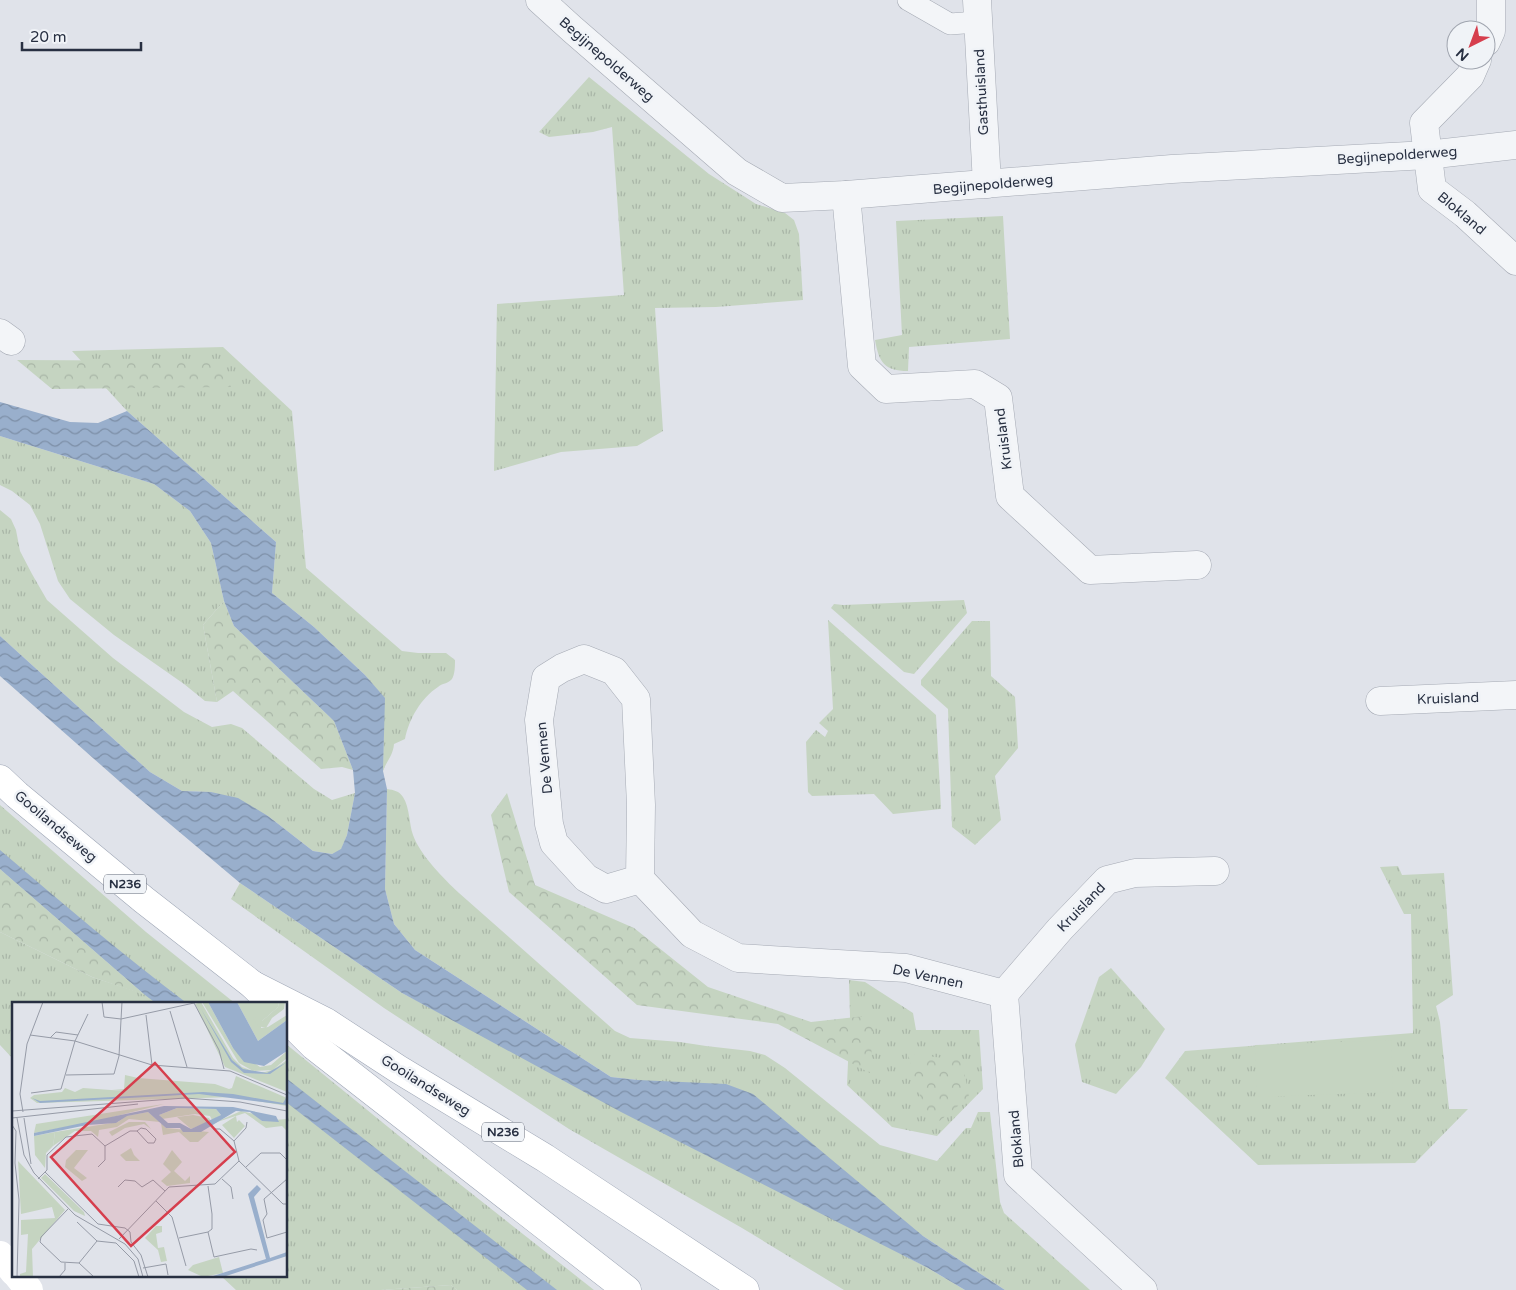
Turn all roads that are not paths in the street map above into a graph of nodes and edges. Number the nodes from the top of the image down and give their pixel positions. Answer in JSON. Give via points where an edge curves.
{"nodes":[{"id":1,"x":540,"y":0,"type":"edge"},
{"id":2,"x":908,"y":0,"type":"edge"},
{"id":3,"x":1491,"y":0,"type":"edge"},
{"id":4,"x":977,"y":11,"type":"edge"},
{"id":5,"x":1491,"y":20,"type":"edge"},
{"id":6,"x":1473,"y":70,"type":"edge"},
{"id":7,"x":1516,"y":145,"type":"edge"},
{"id":8,"x":1427,"y":155,"type":"junction"},
{"id":9,"x":987,"y":184,"type":"junction"},
{"id":10,"x":846,"y":195,"type":"junction"},
{"id":11,"x":1516,"y":261,"type":"edge"},
{"id":12,"x":1197,"y":565,"type":"dead end"},
{"id":13,"x":1516,"y":695,"type":"edge"},
{"id":14,"x":1380,"y":701,"type":"dead end"},
{"id":15,"x":0,"y":779,"type":"edge"},
{"id":16,"x":1215,"y":872,"type":"dead end"},
{"id":17,"x":640,"y":879,"type":"junction"},
{"id":18,"x":263,"y":994,"type":"edge"},
{"id":19,"x":1004,"y":994,"type":"junction"},
{"id":20,"x":281,"y":1002,"type":"edge"},
{"id":21,"x":288,"y":1005,"type":"edge"},
{"id":22,"x":288,"y":1020,"type":"edge"},
{"id":23,"x":0,"y":1256,"type":"edge"},
{"id":24,"x":12,"y":1270,"type":"edge"},
{"id":25,"x":20,"y":1278,"type":"edge"},
{"id":26,"x":30,"y":1290,"type":"edge"},
{"id":27,"x":627,"y":1290,"type":"edge"},
{"id":28,"x":745,"y":1290,"type":"edge"},
{"id":29,"x":1143,"y":1290,"type":"edge"}],
"edges":[{"from":1,"to":10,"type":"street","name":"Begijnepolderweg","via":[[737,172],[782,198]]},
{"from":2,"to":4,"type":"lane","via":[[950,24]]},
{"from":3,"to":5,"type":"street"},
{"from":4,"to":9,"type":"street","name":"Gasthuisland"},
{"from":6,"to":8,"type":"street","name":"Blokland","via":[[1424,123]]},
{"from":7,"to":8,"type":"street","name":"Begijnepolderweg"},
{"from":8,"to":9,"type":"street","name":"Begijnepolderweg","via":[[1172,169]]},
{"from":8,"to":11,"type":"street","name":"Blokland","via":[[1432,189]]},
{"from":9,"to":10,"type":"street","name":"Begijnepolderweg"},
{"from":10,"to":12,"type":"street","name":"Kruisland","via":[[862,366],[886,389],[975,384],[998,398],[1010,496],[1090,570]]},
{"from":13,"to":14,"type":"street","name":"Kruisland"},
{"from":15,"to":18,"type":"main road","name":"Gooilandseweg","number":"N236","via":[[144,900]]},
{"from":16,"to":19,"type":"street","name":"Kruisland","via":[[1135,873],[1106,880]]},
{"from":17,"to":17,"type":"street","name":"De Vennen","via":[[606,888],[586,878],[554,843],[539,720],[546,678],[584,659],[614,671],[636,699],[641,805]]},
{"from":17,"to":19,"type":"street","name":"De Vennen","via":[[692,934],[738,958],[906,968]]},
{"from":18,"to":20,"type":"main road","name":"Gooilandseweg","number":"N236"},
{"from":19,"to":29,"type":"street","name":"Blokland","via":[[1018,1174]]},
{"from":21,"to":28,"type":"main road","name":"Gooilandseweg","number":"N236","via":[[326,1022],[545,1158]]},
{"from":22,"to":27,"type":"main road","via":[[314,1046]]},
{"from":23,"to":24,"type":"main road"},
{"from":25,"to":26,"type":"main road"}]}
